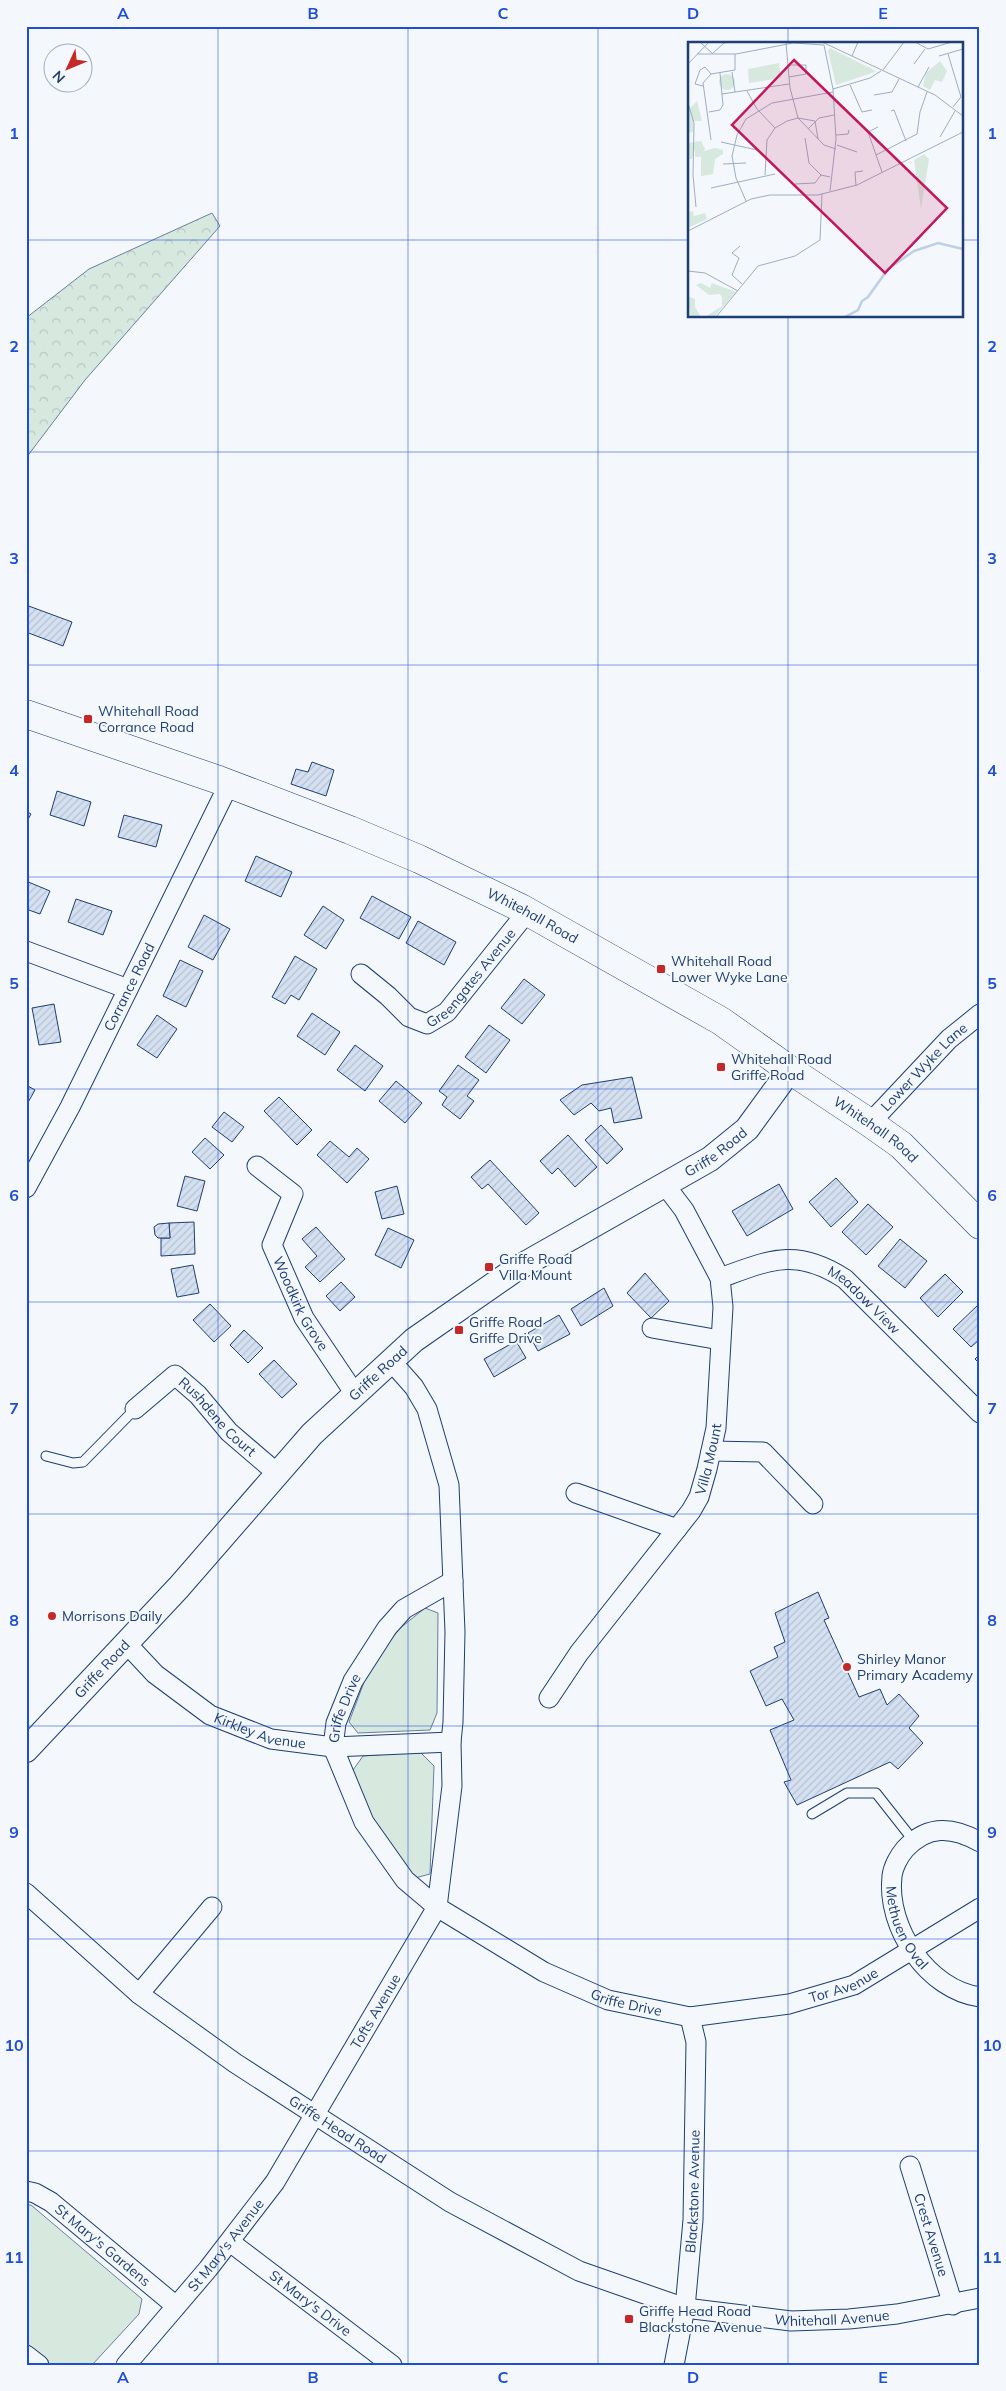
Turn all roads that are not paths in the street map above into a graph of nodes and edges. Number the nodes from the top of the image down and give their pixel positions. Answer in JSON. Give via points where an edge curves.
{"nodes":[{"id":1,"x":26,"y":714,"type":"edge"},
{"id":2,"x":228,"y":784,"type":"junction"},
{"id":3,"x":527,"y":912,"type":"junction"},
{"id":4,"x":26,"y":951,"type":"edge"},
{"id":5,"x":361,"y":974,"type":"dead end"},
{"id":6,"x":128,"y":990,"type":"junction"},
{"id":7,"x":980,"y":1014,"type":"edge"},
{"id":8,"x":790,"y":1070,"type":"junction"},
{"id":9,"x":870,"y":1123,"type":"junction"},
{"id":10,"x":256,"y":1166,"type":"dead end"},
{"id":11,"x":664,"y":1185,"type":"junction"},
{"id":12,"x":26,"y":1188,"type":"edge"},
{"id":13,"x":980,"y":1226,"type":"edge"},
{"id":14,"x":720,"y":1278,"type":"junction"},
{"id":15,"x":652,"y":1328,"type":"dead end"},
{"id":16,"x":720,"y":1340,"type":"junction"},
{"id":17,"x":391,"y":1361,"type":"junction"},
{"id":18,"x":355,"y":1394,"type":"junction"},
{"id":19,"x":135,"y":1409,"type":"joint"},
{"id":20,"x":980,"y":1413,"type":"edge"},
{"id":21,"x":711,"y":1451,"type":"junction"},
{"id":22,"x":46,"y":1456,"type":"dead end"},
{"id":23,"x":278,"y":1474,"type":"junction"},
{"id":24,"x":576,"y":1493,"type":"dead end"},
{"id":25,"x":813,"y":1504,"type":"dead end"},
{"id":26,"x":677,"y":1529,"type":"junction"},
{"id":27,"x":453,"y":1581,"type":"junction"},
{"id":28,"x":126,"y":1643,"type":"junction"},
{"id":29,"x":549,"y":1698,"type":"dead end"},
{"id":30,"x":450,"y":1742,"type":"junction"},
{"id":31,"x":333,"y":1747,"type":"junction"},
{"id":32,"x":26,"y":1750,"type":"edge"},
{"id":33,"x":812,"y":1814,"type":"dead end"},
{"id":34,"x":913,"y":1840,"type":"junction"},
{"id":35,"x":980,"y":1842,"type":"edge"},
{"id":36,"x":26,"y":1893,"type":"edge"},
{"id":37,"x":212,"y":1907,"type":"dead end"},
{"id":38,"x":437,"y":1907,"type":"junction"},
{"id":39,"x":980,"y":1908,"type":"edge"},
{"id":40,"x":912,"y":1950,"type":"junction"},
{"id":41,"x":139,"y":1994,"type":"junction"},
{"id":42,"x":980,"y":1997,"type":"edge"},
{"id":43,"x":690,"y":2017,"type":"junction"},
{"id":44,"x":315,"y":2116,"type":"junction"},
{"id":45,"x":910,"y":2166,"type":"dead end"},
{"id":46,"x":26,"y":2191,"type":"edge"},
{"id":47,"x":230,"y":2242,"type":"junction"},
{"id":48,"x":980,"y":2298,"type":"edge"},
{"id":49,"x":953,"y":2305,"type":"junction"},
{"id":50,"x":176,"y":2306,"type":"junction"},
{"id":51,"x":685,"y":2308,"type":"junction"},
{"id":52,"x":26,"y":2355,"type":"edge"},
{"id":53,"x":38,"y":2365,"type":"edge"},
{"id":54,"x":126,"y":2365,"type":"edge"},
{"id":55,"x":392,"y":2365,"type":"edge"},
{"id":56,"x":674,"y":2365,"type":"edge"}],
"edges":[{"from":1,"to":2,"type":"highway","name":"Whitehall Road"},
{"from":2,"to":3,"type":"highway","name":"Whitehall Road","via":[[419,858]]},
{"from":2,"to":6,"type":"street","name":"Corrance Road"},
{"from":3,"to":5,"type":"street","name":"Greengates Avenue","via":[[447,1012],[427,1024],[409,1017]]},
{"from":3,"to":8,"type":"highway","name":"Whitehall Road","via":[[721,1020]]},
{"from":4,"to":6,"type":"street"},
{"from":6,"to":12,"type":"street","name":"Corrance Road"},
{"from":7,"to":9,"type":"street","name":"Lower Wyke Lane","via":[[949,1039]]},
{"from":8,"to":9,"type":"highway","name":"Whitehall Road"},
{"from":8,"to":11,"type":"street","name":"Griffe Road","via":[[747,1130],[710,1159]]},
{"from":9,"to":13,"type":"highway","name":"Whitehall Road","via":[[901,1145]]},
{"from":10,"to":18,"type":"street","name":"Woodkirk Grove","via":[[293,1194],[272,1245],[304,1318]]},
{"from":11,"to":14,"type":"street","name":"Villa Mount","via":[[684,1210]]},
{"from":11,"to":17,"type":"street","name":"Griffe Road","via":[[516,1269],[433,1325]]},
{"from":14,"to":16,"type":"street","name":"Villa Mount","via":[[723,1307]]},
{"from":14,"to":20,"type":"street","name":"Meadow View","via":[[759,1264],[790,1259],[803,1259],[829,1268],[845,1279]]},
{"from":15,"to":16,"type":"street"},
{"from":16,"to":21,"type":"street","name":"Villa Mount","via":[[716,1428]]},
{"from":17,"to":18,"type":"street","name":"Griffe Road"},
{"from":17,"to":27,"type":"street","via":[[414,1387],[427,1409],[449,1485]]},
{"from":18,"to":23,"type":"street","name":"Griffe Road","via":[[312,1434]]},
{"from":19,"to":22,"type":"lane","via":[[83,1462],[72,1463]]},
{"from":19,"to":23,"type":"street","name":"Rushdene Court","via":[[175,1375],[198,1395],[229,1432]]},
{"from":21,"to":25,"type":"street","via":[[763,1452]]},
{"from":21,"to":26,"type":"street","name":"Villa Mount","via":[[699,1497]]},
{"from":23,"to":28,"type":"street","name":"Griffe Road"},
{"from":24,"to":26,"type":"street"},
{"from":26,"to":29,"type":"street","name":"Villa Mount","via":[[579,1653]]},
{"from":27,"to":30,"type":"street","via":[[455,1632]]},
{"from":27,"to":31,"type":"street","name":"Griffe Drive","via":[[404,1609],[387,1628],[353,1682],[336,1724]]},
{"from":28,"to":31,"type":"street","name":"Kirkley Avenue","via":[[155,1674],[210,1715],[271,1739]]},
{"from":28,"to":32,"type":"street","name":"Griffe Road"},
{"from":30,"to":31,"type":"street","name":"Kirkley Avenue"},
{"from":30,"to":38,"type":"street","via":[[452,1786]]},
{"from":31,"to":38,"type":"street","name":"Griffe Drive","via":[[364,1822],[405,1880]]},
{"from":33,"to":34,"type":"lane","via":[[847,1793],[876,1793]]},
{"from":34,"to":35,"type":"street","via":[[930,1830],[948,1830]]},
{"from":34,"to":40,"type":"street","name":"Methuen Oval","via":[[902,1852],[892,1876],[893,1903]]},
{"from":36,"to":41,"type":"street","name":"Griffe Head Road"},
{"from":37,"to":41,"type":"street"},
{"from":38,"to":43,"type":"street","name":"Griffe Drive","via":[[544,1972],[608,2000]]},
{"from":38,"to":44,"type":"street","name":"Tofts Avenue"},
{"from":39,"to":40,"type":"street","name":"Tor Avenue"},
{"from":40,"to":42,"type":"street","name":"Methuen Oval","via":[[938,1981],[963,1994]]},
{"from":40,"to":43,"type":"street","name":"Tor Avenue","via":[[854,1985],[790,2004]]},
{"from":41,"to":44,"type":"street","name":"Griffe Head Road"},
{"from":43,"to":51,"type":"street","name":"Blackstone Avenue","via":[[696,2042],[694,2220]]},
{"from":44,"to":47,"type":"street","name":"St Mary's Avenue","via":[[275,2182]]},
{"from":44,"to":51,"type":"street","name":"Griffe Head Road","via":[[450,2202],[520,2241],[579,2271]]},
{"from":45,"to":49,"type":"street","name":"Crest Avenue"},
{"from":46,"to":50,"type":"street","name":"St Mary's Gardens","via":[[51,2202]]},
{"from":47,"to":50,"type":"street","name":"St Mary's Avenue"},
{"from":47,"to":55,"type":"street","name":"St Mary's Drive"},
{"from":48,"to":49,"type":"street","name":"Whitehall Avenue"},
{"from":49,"to":51,"type":"street","name":"Whitehall Avenue","via":[[878,2316],[791,2321]]},
{"from":50,"to":54,"type":"street","name":"St Mary's Avenue"},
{"from":51,"to":56,"type":"street","name":"Blackstone Avenue"},
{"from":52,"to":53,"type":"street"}]}
